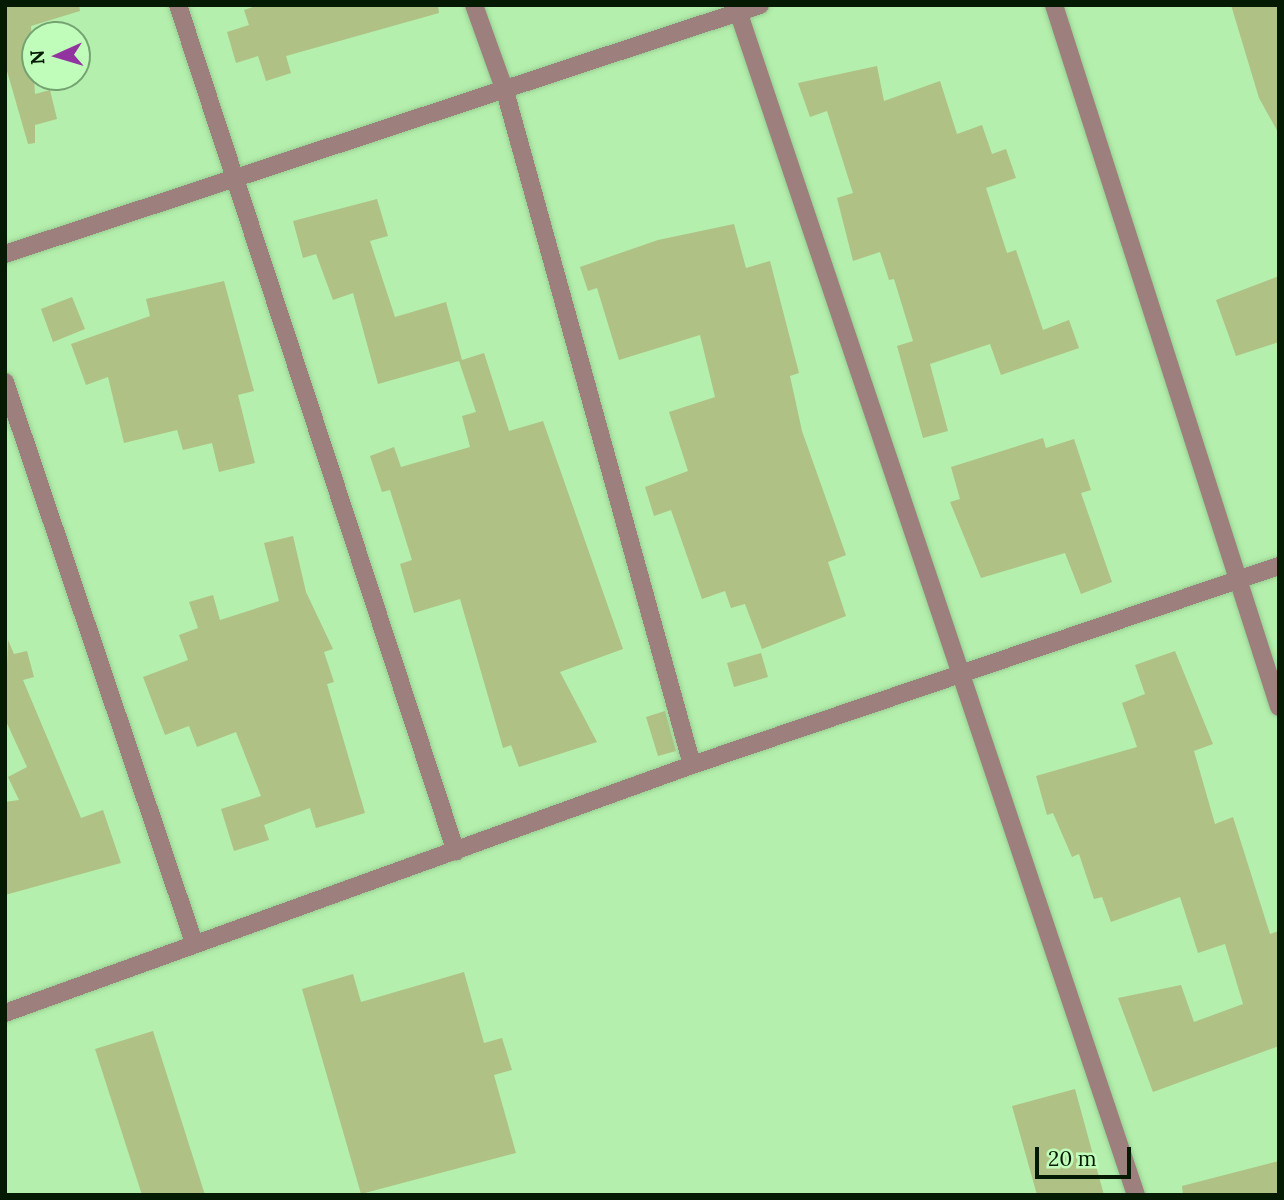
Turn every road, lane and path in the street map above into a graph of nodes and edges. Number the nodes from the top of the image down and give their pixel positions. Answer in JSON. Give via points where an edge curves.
{"nodes":[{"id":1,"x":178,"y":5,"type":"edge"},
{"id":2,"x":474,"y":5,"type":"edge"},
{"id":3,"x":760,"y":5,"type":"edge"},
{"id":4,"x":1054,"y":5,"type":"edge"},
{"id":5,"x":737,"y":9,"type":"edge"},
{"id":6,"x":505,"y":91,"type":"junction"},
{"id":7,"x":237,"y":178,"type":"junction"},
{"id":8,"x":5,"y":254,"type":"edge"},
{"id":9,"x":5,"y":382,"type":"edge"},
{"id":10,"x":1279,"y":566,"type":"edge"},
{"id":11,"x":1236,"y":581,"type":"junction"},
{"id":12,"x":958,"y":675,"type":"junction"},
{"id":13,"x":1279,"y":707,"type":"edge"},
{"id":14,"x":692,"y":765,"type":"junction"},
{"id":15,"x":456,"y":852,"type":"junction"},
{"id":16,"x":193,"y":940,"type":"junction"},
{"id":17,"x":5,"y":1013,"type":"edge"},
{"id":18,"x":1136,"y":1195,"type":"edge"}],
"edges":[{"from":1,"to":7,"type":"street"},
{"from":2,"to":6,"type":"street"},
{"from":3,"to":5,"type":"street"},
{"from":4,"to":11,"type":"street"},
{"from":5,"to":6,"type":"street"},
{"from":5,"to":12,"type":"street"},
{"from":6,"to":7,"type":"street"},
{"from":6,"to":14,"type":"street"},
{"from":7,"to":8,"type":"street"},
{"from":7,"to":15,"type":"street"},
{"from":9,"to":16,"type":"street"},
{"from":10,"to":11,"type":"street"},
{"from":11,"to":12,"type":"street"},
{"from":11,"to":13,"type":"street"},
{"from":12,"to":14,"type":"street"},
{"from":12,"to":18,"type":"street"},
{"from":14,"to":15,"type":"street"},
{"from":15,"to":16,"type":"street"},
{"from":16,"to":17,"type":"street"}]}
